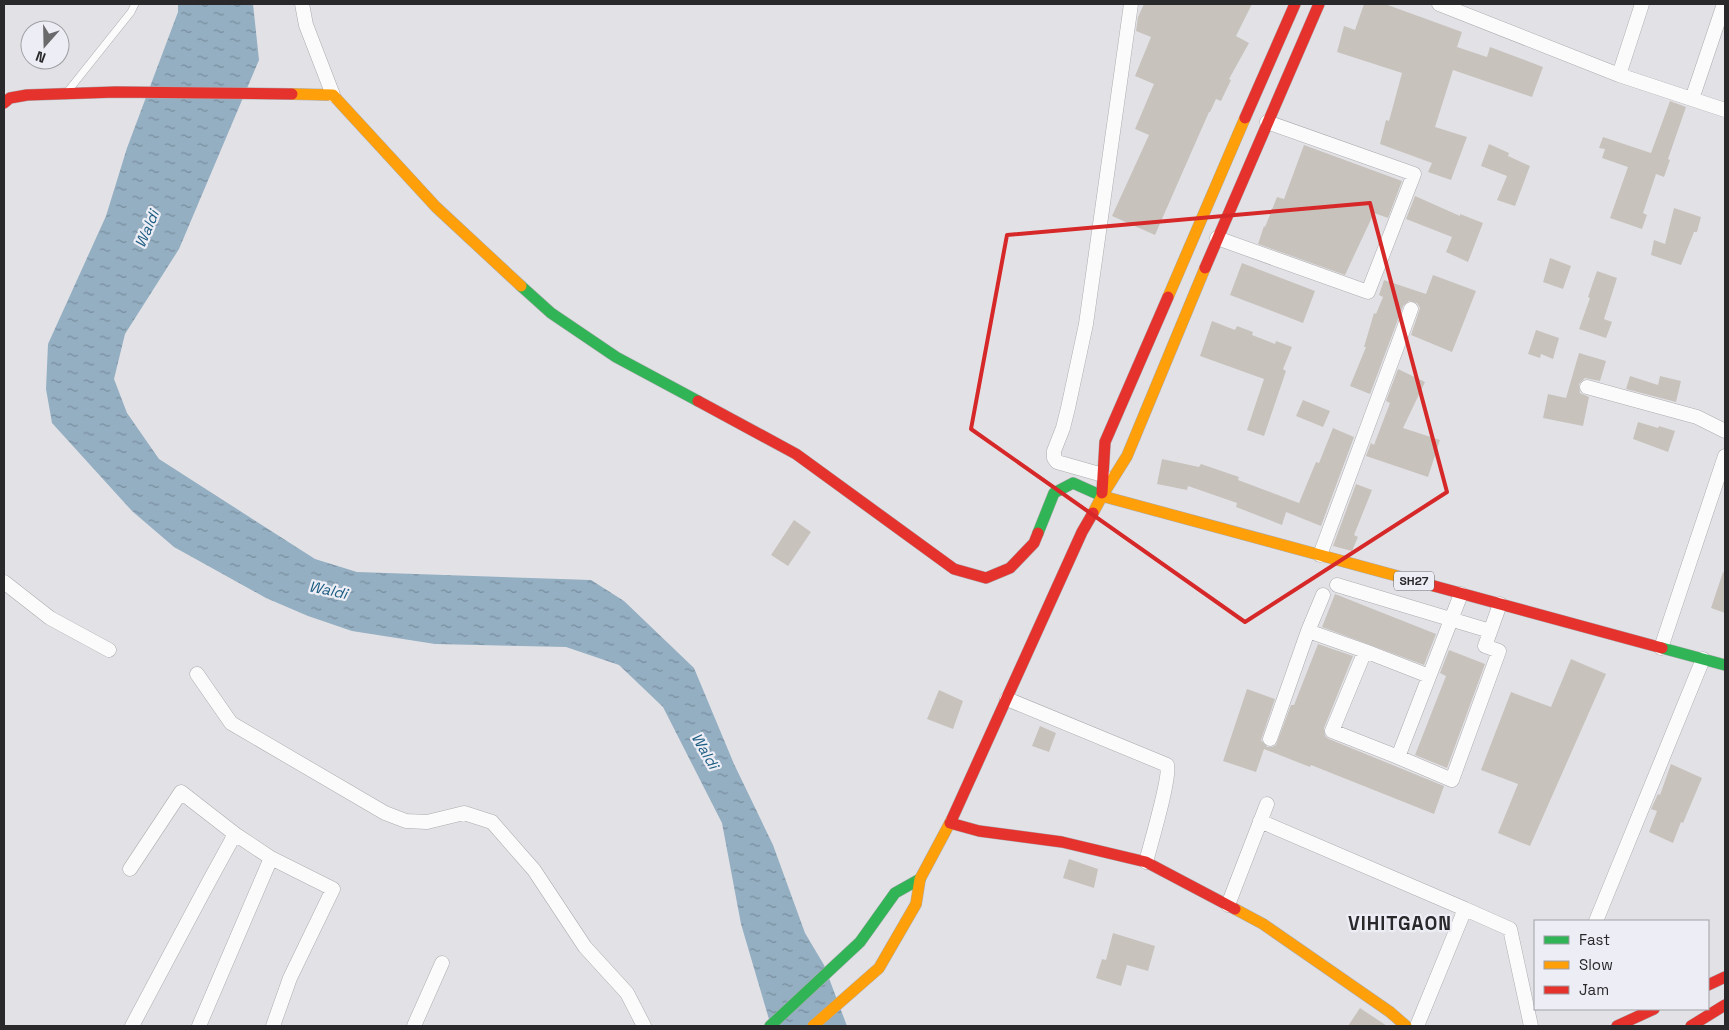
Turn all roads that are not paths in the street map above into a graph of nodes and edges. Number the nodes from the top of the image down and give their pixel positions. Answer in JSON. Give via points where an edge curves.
{"nodes":[{"id":1,"x":135,"y":4,"type":"edge"},
{"id":2,"x":302,"y":4,"type":"edge"},
{"id":3,"x":1131,"y":4,"type":"edge"},
{"id":4,"x":1295,"y":4,"type":"edge"},
{"id":5,"x":1319,"y":4,"type":"edge"},
{"id":6,"x":1439,"y":4,"type":"edge"},
{"id":7,"x":1642,"y":4,"type":"edge"},
{"id":8,"x":1724,"y":4,"type":"edge"},
{"id":9,"x":1619,"y":75,"type":"junction"},
{"id":10,"x":66,"y":94,"type":"junction"},
{"id":11,"x":333,"y":95,"type":"junction"},
{"id":12,"x":1692,"y":99,"type":"junction"},
{"id":13,"x":4,"y":104,"type":"edge"},
{"id":14,"x":1725,"y":110,"type":"edge"},
{"id":15,"x":1267,"y":122,"type":"junction"},
{"id":16,"x":1217,"y":238,"type":"junction"},
{"id":17,"x":1411,"y":309,"type":"dead end"},
{"id":18,"x":1587,"y":387,"type":"dead end"},
{"id":19,"x":1725,"y":431,"type":"edge"},
{"id":20,"x":1725,"y":456,"type":"edge"},
{"id":21,"x":1103,"y":475,"type":"junction"},
{"id":22,"x":1102,"y":496,"type":"junction"},
{"id":23,"x":1320,"y":555,"type":"junction"},
{"id":24,"x":4,"y":582,"type":"edge"},
{"id":25,"x":1337,"y":585,"type":"dead end"},
{"id":26,"x":1461,"y":594,"type":"junction"},
{"id":27,"x":1323,"y":595,"type":"dead end"},
{"id":28,"x":1500,"y":604,"type":"junction"},
{"id":29,"x":1451,"y":620,"type":"junction"},
{"id":30,"x":1308,"y":630,"type":"junction"},
{"id":31,"x":1490,"y":632,"type":"junction"},
{"id":32,"x":1661,"y":648,"type":"junction"},
{"id":33,"x":110,"y":650,"type":"dead end"},
{"id":34,"x":1365,"y":651,"type":"junction"},
{"id":35,"x":1703,"y":659,"type":"junction"},
{"id":36,"x":1725,"y":665,"type":"edge"},
{"id":37,"x":197,"y":674,"type":"dead end"},
{"id":38,"x":1429,"y":676,"type":"junction"},
{"id":39,"x":1007,"y":700,"type":"junction"},
{"id":40,"x":1270,"y":739,"type":"dead end"},
{"id":41,"x":1398,"y":757,"type":"junction"},
{"id":42,"x":1267,"y":804,"type":"dead end"},
{"id":43,"x":1260,"y":822,"type":"junction"},
{"id":44,"x":950,"y":823,"type":"junction"},
{"id":45,"x":235,"y":834,"type":"junction"},
{"id":46,"x":272,"y":858,"type":"junction"},
{"id":47,"x":1146,"y":862,"type":"junction"},
{"id":48,"x":130,"y":870,"type":"dead end"},
{"id":49,"x":920,"y":879,"type":"junction"},
{"id":50,"x":1228,"y":905,"type":"junction"},
{"id":51,"x":1465,"y":909,"type":"junction"},
{"id":52,"x":1596,"y":920,"type":"edge"},
{"id":53,"x":442,"y":963,"type":"dead end"},
{"id":54,"x":1725,"y":977,"type":"edge"},
{"id":55,"x":1709,"y":985,"type":"edge"},
{"id":56,"x":1725,"y":1005,"type":"edge"},
{"id":57,"x":1652,"y":1010,"type":"edge"},
{"id":58,"x":132,"y":1026,"type":"edge"},
{"id":59,"x":198,"y":1026,"type":"edge"},
{"id":60,"x":273,"y":1026,"type":"edge"},
{"id":61,"x":414,"y":1026,"type":"edge"},
{"id":62,"x":644,"y":1026,"type":"edge"},
{"id":63,"x":770,"y":1026,"type":"edge"},
{"id":64,"x":813,"y":1026,"type":"edge"},
{"id":65,"x":1406,"y":1026,"type":"edge"},
{"id":66,"x":1417,"y":1026,"type":"edge"},
{"id":67,"x":1530,"y":1026,"type":"edge"},
{"id":68,"x":1617,"y":1026,"type":"edge"},
{"id":69,"x":1691,"y":1026,"type":"edge"}],
"edges":[{"from":1,"to":10,"type":"lane"},
{"from":2,"to":11,"type":"street","via":[[306,24]]},
{"from":3,"to":21,"type":"street","via":[[1086,324],[1054,451],[1057,462]]},
{"from":4,"to":21,"type":"main road","via":[[1105,442]]},
{"from":5,"to":15,"type":"main road"},
{"from":6,"to":9,"type":"street"},
{"from":7,"to":9,"type":"street"},
{"from":8,"to":12,"type":"street"},
{"from":9,"to":12,"type":"street"},
{"from":10,"to":11,"type":"main road"},
{"from":10,"to":13,"type":"main road","via":[[27,95],[10,98]]},
{"from":11,"to":22,"type":"main road","via":[[436,207],[551,313],[616,357],[796,454],[954,569],[986,578],[1010,568],[1034,543],[1054,493],[1073,483]]},
{"from":12,"to":14,"type":"street"},
{"from":15,"to":16,"type":"main road"},
{"from":15,"to":16,"type":"street","via":[[1414,174],[1368,292]]},
{"from":16,"to":22,"type":"main road","via":[[1127,456]]},
{"from":17,"to":23,"type":"street"},
{"from":18,"to":19,"type":"street","via":[[1697,417]]},
{"from":20,"to":32,"type":"street"},
{"from":21,"to":22,"type":"main road"},
{"from":22,"to":23,"type":"main road","number":"SH27"},
{"from":22,"to":39,"type":"main road","via":[[1082,532]]},
{"from":23,"to":26,"type":"main road","number":"SH27"},
{"from":24,"to":33,"type":"street","via":[[50,618]]},
{"from":25,"to":29,"type":"street"},
{"from":26,"to":28,"type":"main road","number":"SH27"},
{"from":26,"to":29,"type":"street"},
{"from":27,"to":30,"type":"street"},
{"from":28,"to":31,"type":"street"},
{"from":28,"to":32,"type":"main road","number":"SH27"},
{"from":29,"to":31,"type":"street"},
{"from":29,"to":38,"type":"street"},
{"from":30,"to":34,"type":"street"},
{"from":30,"to":40,"type":"street"},
{"from":31,"to":41,"type":"street","via":[[1485,646],[1499,651],[1452,780]]},
{"from":32,"to":35,"type":"main road","number":"SH27"},
{"from":34,"to":38,"type":"street"},
{"from":34,"to":41,"type":"street","via":[[1332,731]]},
{"from":35,"to":36,"type":"main road","number":"SH27"},
{"from":35,"to":52,"type":"street"},
{"from":37,"to":62,"type":"street","via":[[231,723],[385,813],[406,821],[427,822],[464,813],[492,822],[534,870],[585,947],[627,993]]},
{"from":38,"to":41,"type":"street"},
{"from":39,"to":44,"type":"main road"},
{"from":39,"to":47,"type":"street","via":[[1167,766]]},
{"from":42,"to":43,"type":"street"},
{"from":43,"to":50,"type":"street"},
{"from":43,"to":51,"type":"street"},
{"from":44,"to":47,"type":"main road","via":[[979,831],[1062,842]]},
{"from":44,"to":49,"type":"main road"},
{"from":45,"to":46,"type":"street"},
{"from":45,"to":48,"type":"street","via":[[181,792]]},
{"from":45,"to":58,"type":"street"},
{"from":46,"to":59,"type":"street"},
{"from":46,"to":60,"type":"street","via":[[333,889],[290,978]]},
{"from":47,"to":50,"type":"main road"},
{"from":49,"to":63,"type":"main road","via":[[895,893],[860,942]]},
{"from":49,"to":64,"type":"main road","via":[[916,904],[879,968]]},
{"from":50,"to":65,"type":"main road","via":[[1263,924]]},
{"from":51,"to":66,"type":"street"},
{"from":51,"to":67,"type":"street","via":[[1510,929]]},
{"from":53,"to":61,"type":"street"},
{"from":54,"to":55,"type":"main road"},
{"from":56,"to":69,"type":"main road"},
{"from":57,"to":68,"type":"main road"}]}
